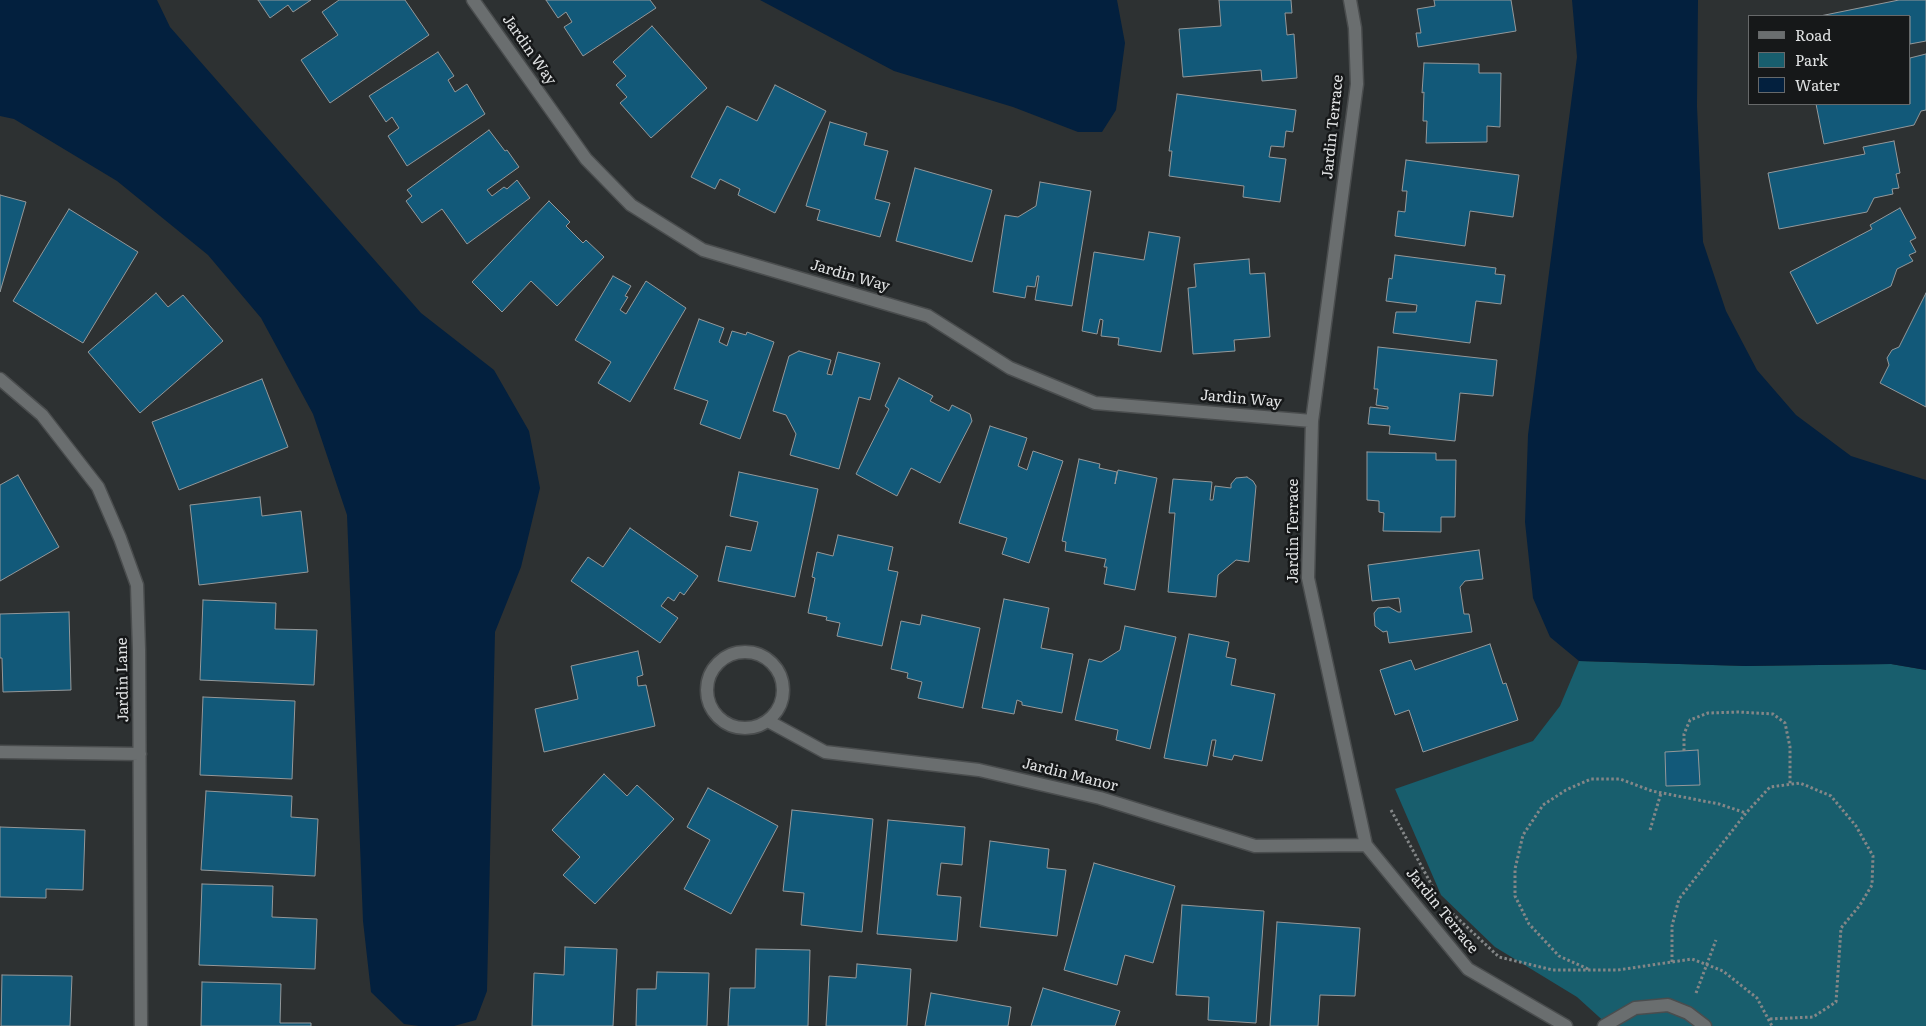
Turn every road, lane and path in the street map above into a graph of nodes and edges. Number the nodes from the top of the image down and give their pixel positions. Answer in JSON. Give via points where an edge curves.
{"nodes":[{"id":1,"x":473,"y":0,"type":"edge"},
{"id":2,"x":1350,"y":0,"type":"edge"},
{"id":3,"x":0,"y":379,"type":"edge"},
{"id":4,"x":1312,"y":421,"type":"junction"},
{"id":5,"x":768,"y":722,"type":"junction"},
{"id":6,"x":1684,"y":751,"type":"dead end"},
{"id":7,"x":0,"y":752,"type":"edge"},
{"id":8,"x":140,"y":754,"type":"junction"},
{"id":9,"x":1790,"y":784,"type":"junction"},
{"id":10,"x":1661,"y":793,"type":"junction"},
{"id":11,"x":1391,"y":810,"type":"dead end"},
{"id":12,"x":1746,"y":814,"type":"junction"},
{"id":13,"x":1650,"y":830,"type":"dead end"},
{"id":14,"x":1366,"y":844,"type":"junction"},
{"id":15,"x":1440,"y":902,"type":"dead end"},
{"id":16,"x":1447,"y":908,"type":"dead end"},
{"id":17,"x":1716,"y":940,"type":"dead end"},
{"id":18,"x":1672,"y":962,"type":"junction"},
{"id":19,"x":1706,"y":965,"type":"junction"},
{"id":20,"x":1591,"y":970,"type":"junction"},
{"id":21,"x":1688,"y":1013,"type":"junction"},
{"id":22,"x":1768,"y":1019,"type":"junction"},
{"id":23,"x":141,"y":1026,"type":"edge"},
{"id":24,"x":1566,"y":1026,"type":"edge"},
{"id":25,"x":1604,"y":1026,"type":"edge"},
{"id":26,"x":1705,"y":1026,"type":"edge"},
{"id":27,"x":1772,"y":1026,"type":"edge"}],
"edges":[{"from":1,"to":4,"type":"street","name":"Jardin Way","via":[[586,159],[632,204],[703,250],[928,316],[1010,368],[1095,403]]},
{"from":2,"to":4,"type":"street","name":"Jardin Terrace","via":[[1355,28],[1357,84]]},
{"from":3,"to":8,"type":"street","name":"Jardin Lane","via":[[42,415],[98,487],[120,538],[137,585]]},
{"from":4,"to":14,"type":"street","name":"Jardin Terrace","via":[[1308,578]]},
{"from":5,"to":5,"type":"street","via":[[778,710],[783,696],[782,680],[776,667],[765,657],[751,652],[735,653],[722,659],[712,671],[707,685],[708,700],[715,714],[726,724],[740,729],[755,728]]},
{"from":5,"to":14,"type":"street","name":"Jardin Manor","via":[[825,752],[979,770],[1100,798],[1255,846]]},
{"from":6,"to":9,"type":"path","via":[[1684,734],[1690,720],[1708,713],[1774,714],[1785,723],[1790,747]]},
{"from":7,"to":8,"type":"street"},
{"from":8,"to":23,"type":"street","name":"Jardin Lane"},
{"from":9,"to":12,"type":"path","via":[[1770,787]]},
{"from":9,"to":22,"type":"path","via":[[1800,783],[1831,796],[1856,826],[1873,856],[1872,885],[1841,928],[1836,1002],[1813,1017]]},
{"from":10,"to":12,"type":"path","via":[[1719,804]]},
{"from":10,"to":13,"type":"path"},
{"from":10,"to":20,"type":"path","via":[[1620,779],[1591,780],[1566,790],[1543,805],[1523,834],[1515,869],[1515,896],[1529,924],[1559,956]]},
{"from":11,"to":15,"type":"path"},
{"from":12,"to":18,"type":"path","via":[[1680,900],[1672,926]]},
{"from":14,"to":24,"type":"street","name":"Jardin Terrace","via":[[1468,969]]},
{"from":16,"to":20,"type":"path","via":[[1499,958],[1553,970]]},
{"from":17,"to":19,"type":"path"},
{"from":18,"to":19,"type":"path","via":[[1692,959]]},
{"from":18,"to":20,"type":"path","via":[[1618,970]]},
{"from":19,"to":21,"type":"path"},
{"from":19,"to":22,"type":"path","via":[[1723,971],[1757,998]]},
{"from":21,"to":25,"type":"street","via":[[1668,1005],[1635,1008]]},
{"from":21,"to":26,"type":"street"},
{"from":22,"to":27,"type":"path"}]}
